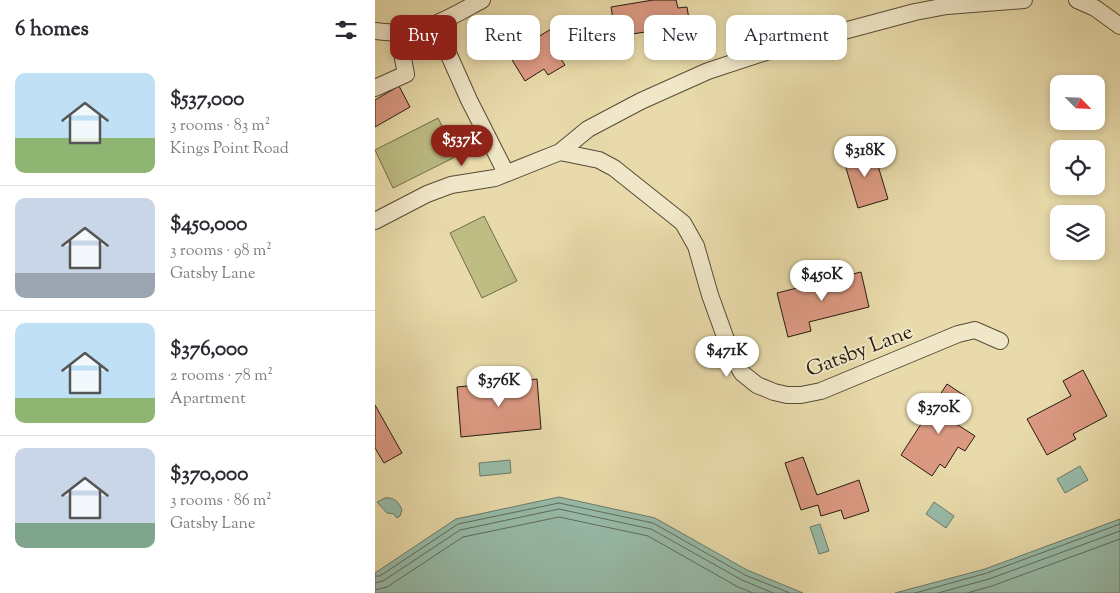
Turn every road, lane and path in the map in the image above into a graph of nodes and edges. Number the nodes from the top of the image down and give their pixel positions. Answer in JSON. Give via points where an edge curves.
{"nodes":[{"id":1,"x":482,"y":0,"type":"edge"},
{"id":2,"x":1024,"y":0,"type":"edge"},
{"id":3,"x":1077,"y":0,"type":"edge"},
{"id":4,"x":455,"y":15,"type":"edge"},
{"id":5,"x":1120,"y":26,"type":"edge"},
{"id":6,"x":375,"y":31,"type":"edge"},
{"id":7,"x":390,"y":32,"type":"edge"},
{"id":8,"x":403,"y":60,"type":"edge"},
{"id":9,"x":451,"y":60,"type":"edge"},
{"id":10,"x":375,"y":88,"type":"edge"},
{"id":11,"x":560,"y":152,"type":"junction"},
{"id":12,"x":506,"y":173,"type":"junction"},
{"id":13,"x":375,"y":221,"type":"edge"},
{"id":14,"x":1000,"y":342,"type":"dead end"}],
"edges":[{"from":1,"to":4,"type":"street"},
{"from":2,"to":11,"type":"street","via":[[915,12],[769,51],[708,71],[641,101],[588,130]]},
{"from":3,"to":5,"type":"street"},
{"from":6,"to":7,"type":"street"},
{"from":8,"to":10,"type":"street","via":[[406,74]]},
{"from":9,"to":12,"type":"street"},
{"from":11,"to":12,"type":"street"},
{"from":11,"to":14,"type":"street","name":"Gatsby Lane","via":[[599,160],[613,168],[683,223],[696,246],[732,356],[742,373],[773,392],[801,395],[821,391],[958,334],[975,330]]},
{"from":12,"to":13,"type":"street","via":[[495,178],[451,185]]}]}
